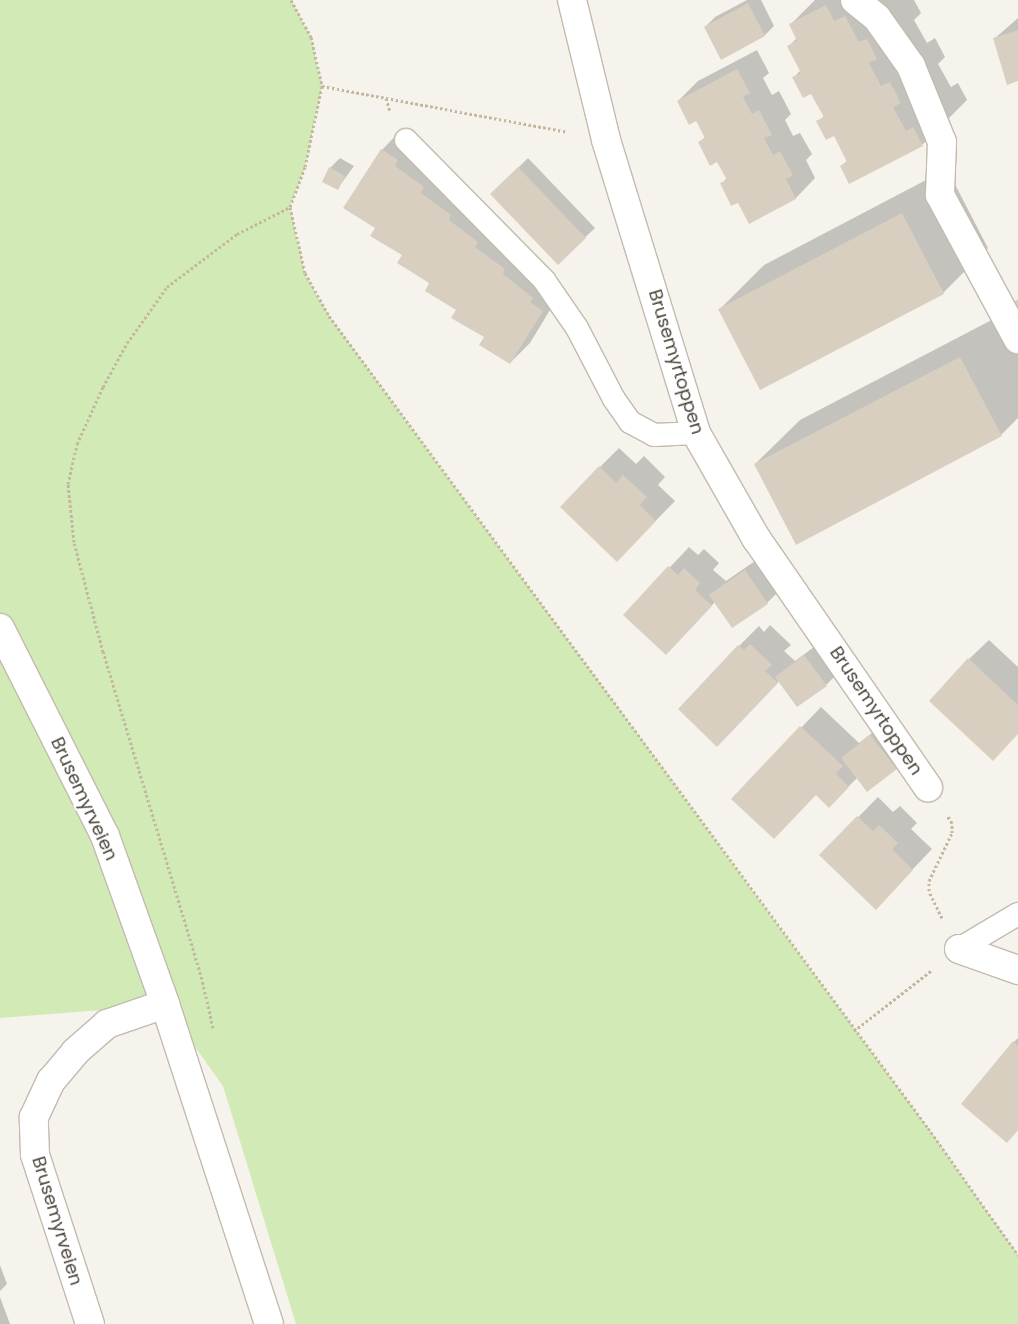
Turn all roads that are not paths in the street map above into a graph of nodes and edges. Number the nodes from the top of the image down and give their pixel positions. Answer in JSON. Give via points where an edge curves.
{"nodes":[{"id":1,"x":572,"y":0,"type":"edge"},
{"id":2,"x":854,"y":0,"type":"edge"},
{"id":3,"x":406,"y":140,"type":"dead end"},
{"id":4,"x":1018,"y":339,"type":"edge"},
{"id":5,"x":696,"y":432,"type":"junction"},
{"id":6,"x":0,"y":628,"type":"edge"},
{"id":7,"x":928,"y":787,"type":"road end"},
{"id":8,"x":1018,"y":914,"type":"edge"},
{"id":9,"x":959,"y":950,"type":"joint"},
{"id":10,"x":1018,"y":970,"type":"edge"},
{"id":11,"x":165,"y":1004,"type":"junction"},
{"id":12,"x":90,"y":1324,"type":"edge"},
{"id":13,"x":269,"y":1324,"type":"edge"}],
"edges":[{"from":1,"to":5,"type":"street","name":"Brusemyrtoppen","via":[[606,140]]},
{"from":2,"to":4,"type":"street","via":[[877,18],[911,66],[942,142],[940,195]]},
{"from":3,"to":5,"type":"lane","via":[[544,280],[577,328],[614,399],[630,422],[654,435]]},
{"from":5,"to":7,"type":"street","name":"Brusemyrtoppen","via":[[756,538]]},
{"from":6,"to":11,"type":"street","name":"Brusemyrveien","via":[[105,836]]},
{"from":8,"to":9,"type":"lane"},
{"from":9,"to":10,"type":"street"},
{"from":11,"to":12,"type":"street","name":"Brusemyrveien","via":[[107,1024],[51,1081],[34,1118],[35,1155]]},
{"from":11,"to":13,"type":"street","name":"Brusemyrveien"}]}
